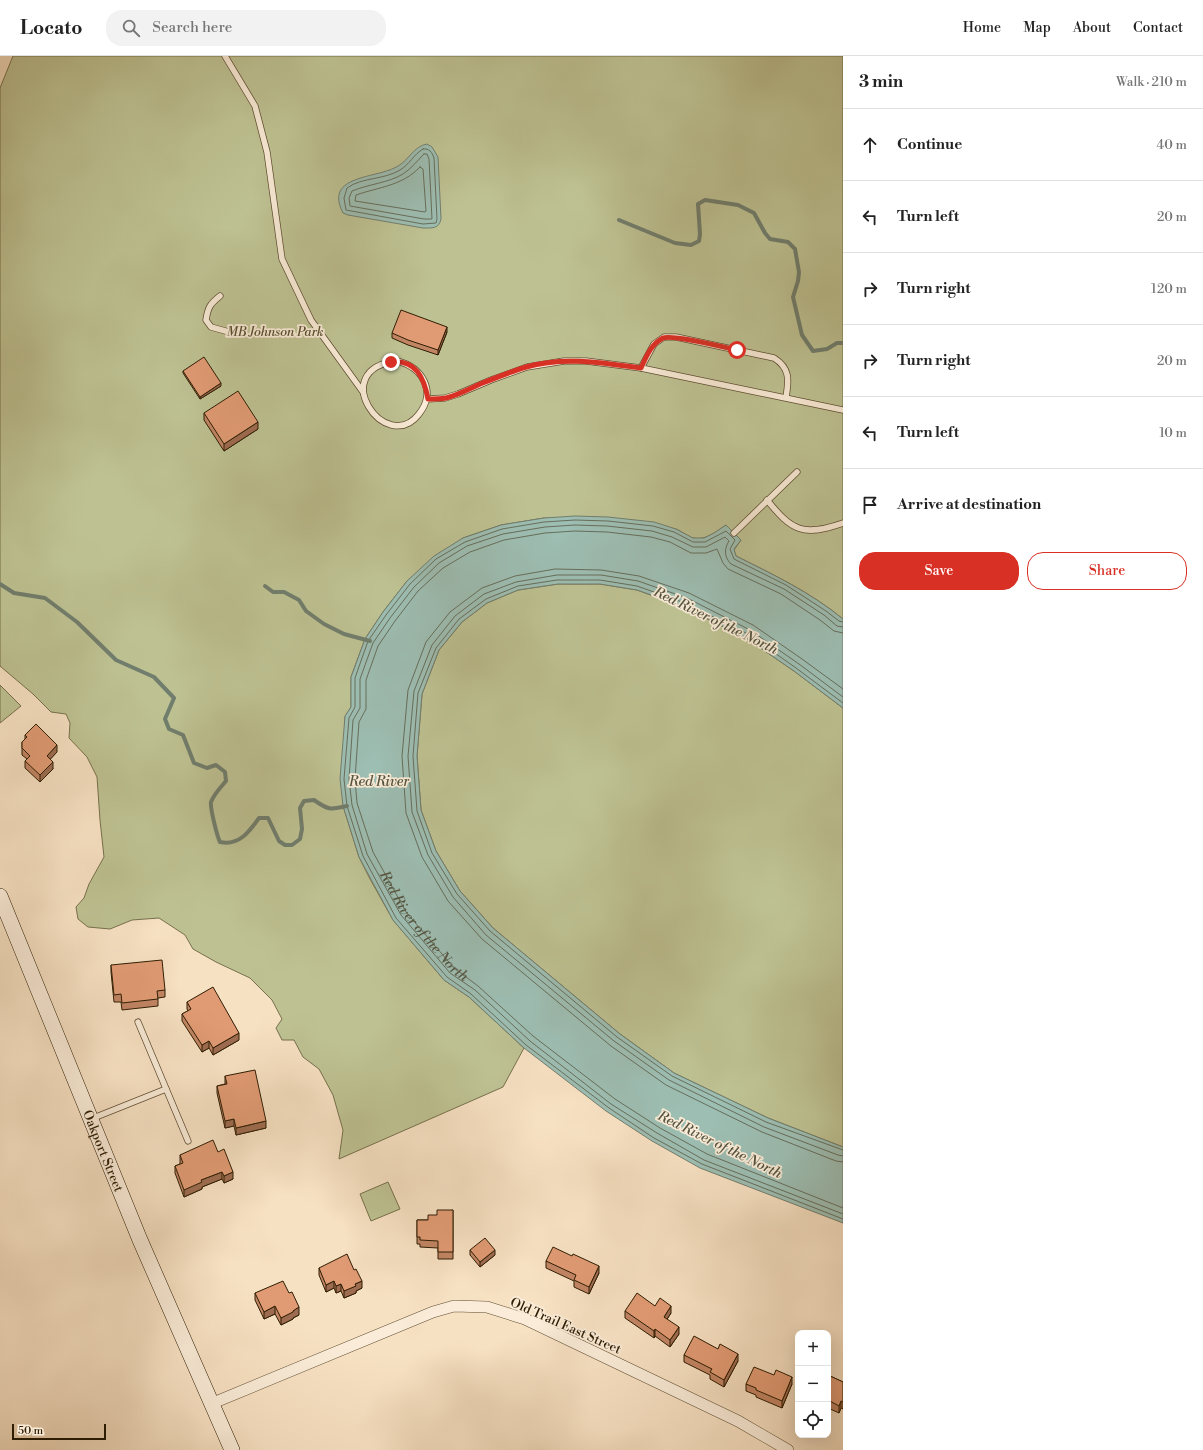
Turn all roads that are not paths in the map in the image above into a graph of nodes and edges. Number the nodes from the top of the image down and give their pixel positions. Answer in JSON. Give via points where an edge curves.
{"nodes":[{"id":1,"x":225,"y":56,"type":"edge"},
{"id":2,"x":220,"y":296,"type":"dead end"},
{"id":3,"x":229,"y":332,"type":"dead end"},
{"id":4,"x":641,"y":368,"type":"junction"},
{"id":5,"x":363,"y":392,"type":"junction"},
{"id":6,"x":786,"y":397,"type":"junction"},
{"id":7,"x":428,"y":399,"type":"junction"},
{"id":8,"x":843,"y":410,"type":"edge"},
{"id":9,"x":797,"y":472,"type":"dead end"},
{"id":10,"x":767,"y":500,"type":"junction"},
{"id":11,"x":843,"y":523,"type":"edge"},
{"id":12,"x":734,"y":532,"type":"dead end"},
{"id":13,"x":0,"y":896,"type":"edge"},
{"id":14,"x":138,"y":1022,"type":"dead end"},
{"id":15,"x":166,"y":1089,"type":"junction"},
{"id":16,"x":91,"y":1119,"type":"junction"},
{"id":17,"x":188,"y":1141,"type":"dead end"},
{"id":18,"x":213,"y":1403,"type":"junction"},
{"id":19,"x":232,"y":1450,"type":"edge"},
{"id":20,"x":788,"y":1450,"type":"edge"}],
"edges":[{"from":1,"to":5,"type":"lane","via":[[255,106],[267,152],[282,259],[311,320]]},
{"from":2,"to":3,"type":"lane","via":[[211,303],[206,320],[210,327]]},
{"from":4,"to":6,"type":"lane"},
{"from":4,"to":6,"type":"lane","via":[[654,344],[664,337],[684,339],[774,358],[782,363],[789,382]]},
{"from":4,"to":7,"type":"lane","via":[[586,362],[545,363],[509,373],[445,398]]},
{"from":5,"to":7,"type":"lane","via":[[369,408],[383,422],[392,426],[411,421],[419,414]]},
{"from":5,"to":7,"type":"lane","via":[[364,382],[369,373],[386,362],[397,361],[411,366],[422,377]]},
{"from":6,"to":8,"type":"lane"},
{"from":9,"to":10,"type":"lane"},
{"from":10,"to":11,"type":"lane","via":[[780,517],[804,530],[818,530]]},
{"from":10,"to":12,"type":"lane"},
{"from":13,"to":16,"type":"street","name":"Oakport Street"},
{"from":14,"to":15,"type":"lane"},
{"from":15,"to":16,"type":"lane"},
{"from":15,"to":17,"type":"lane"},
{"from":16,"to":18,"type":"street","name":"Oakport Street","via":[[140,1240]]},
{"from":18,"to":19,"type":"street","name":"Oakport Street"},
{"from":18,"to":20,"type":"street","name":"Old Trail East Street","via":[[433,1312],[454,1306],[487,1307],[525,1319],[738,1421]]}]}
